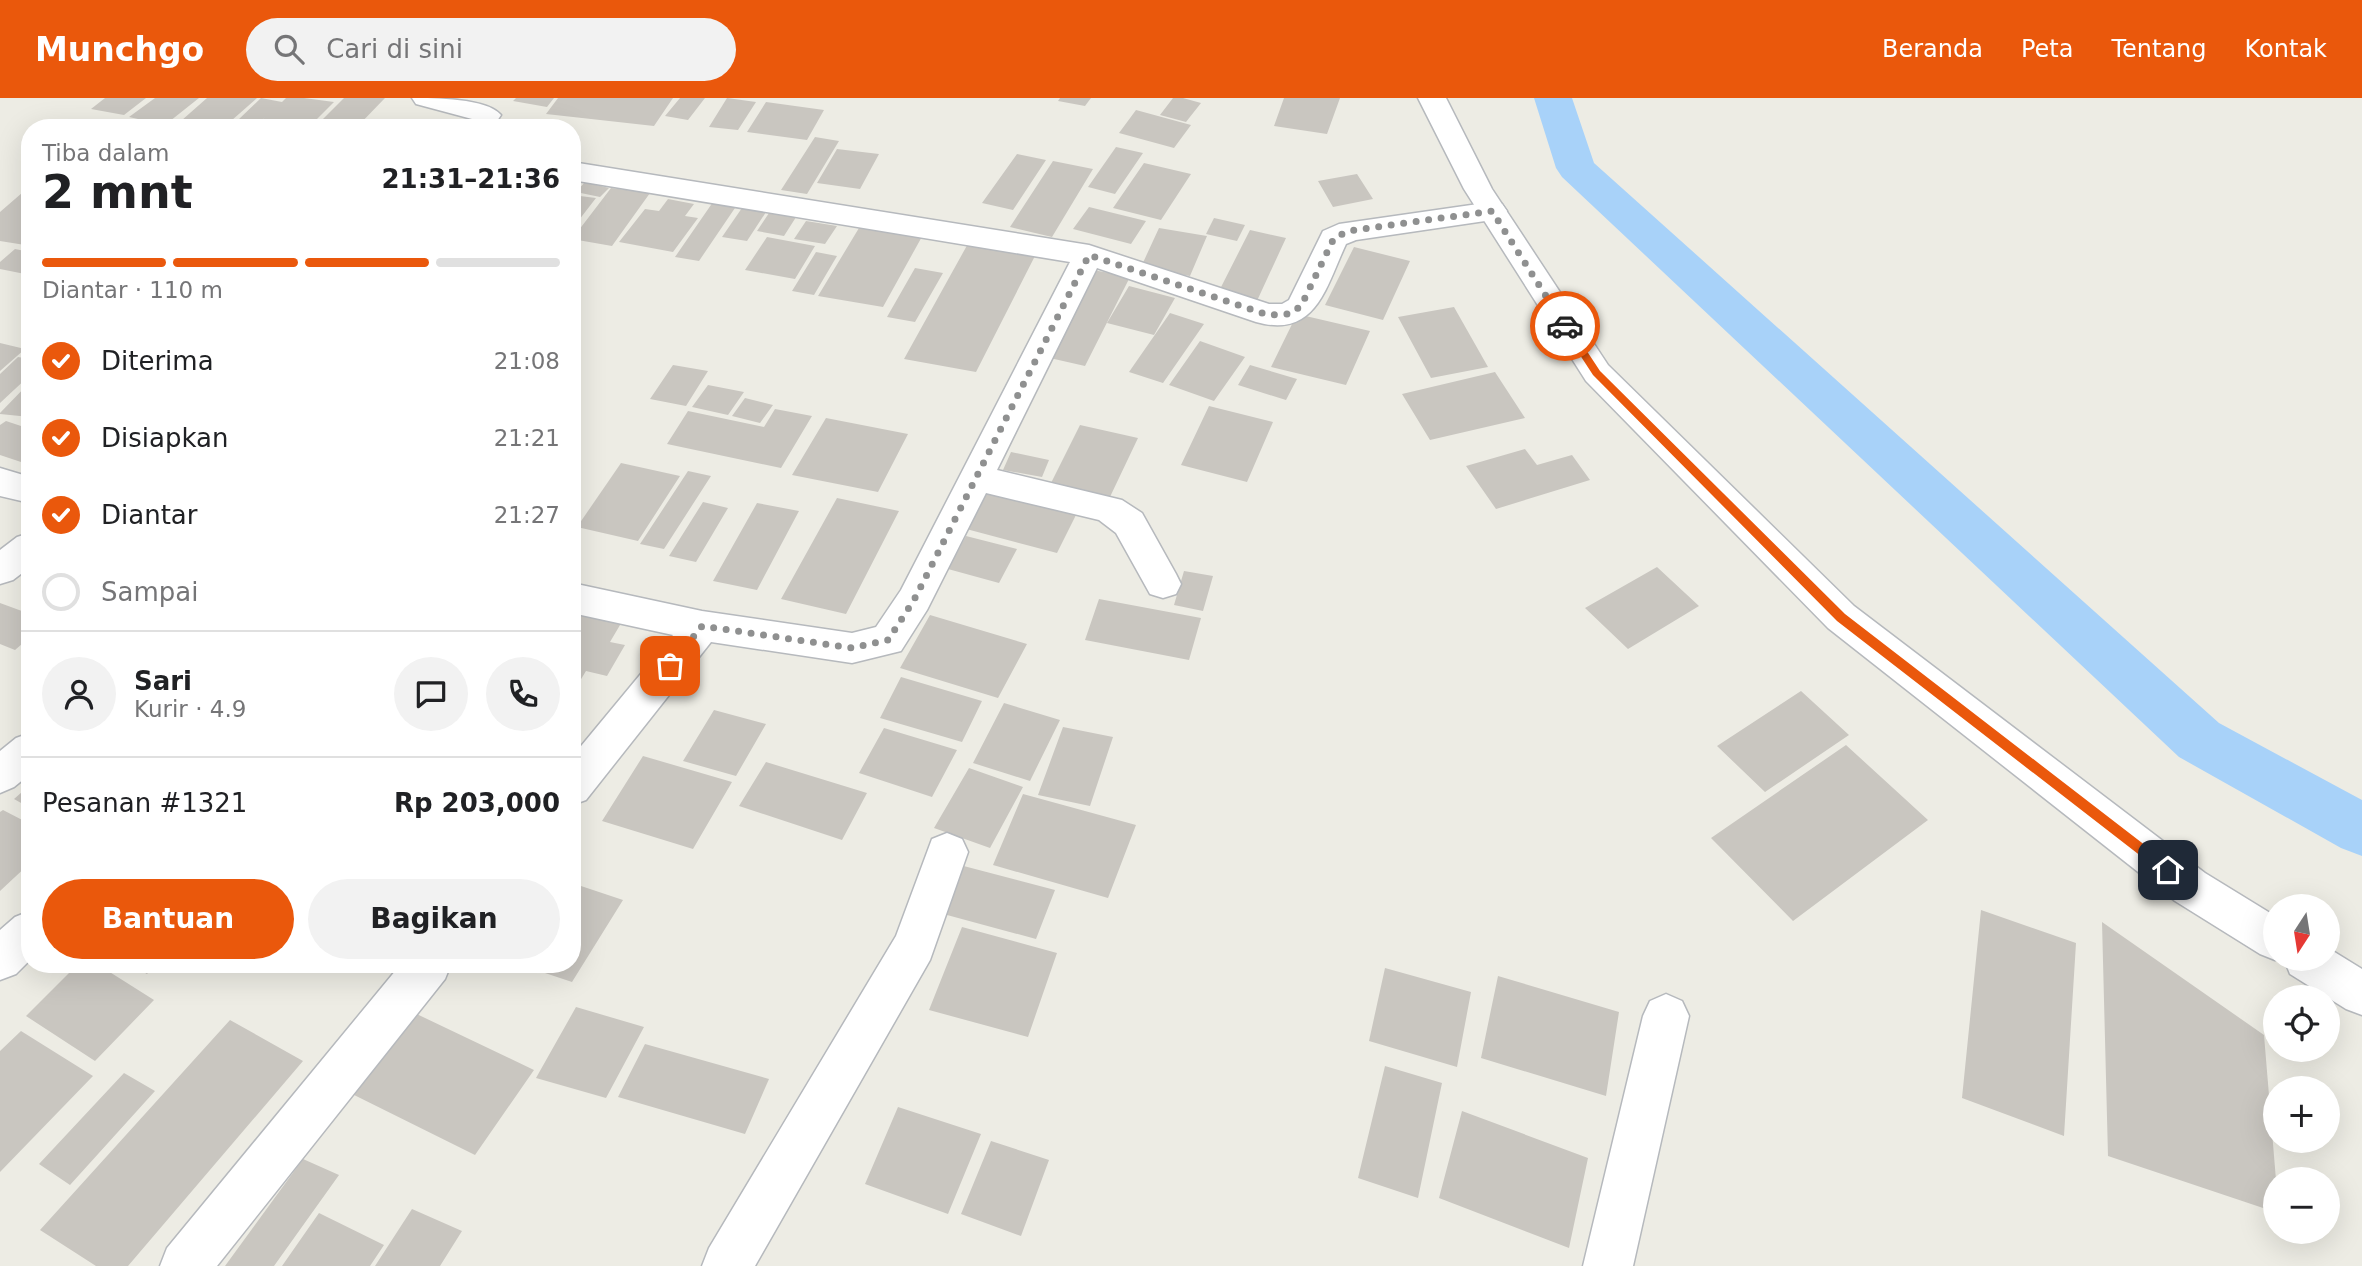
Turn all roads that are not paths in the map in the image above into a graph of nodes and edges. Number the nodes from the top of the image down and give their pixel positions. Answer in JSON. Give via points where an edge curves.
{"nodes":[{"id":1,"x":426,"y":98,"type":"edge"},
{"id":2,"x":1432,"y":98,"type":"edge"},
{"id":3,"x":489,"y":114,"type":"edge"},
{"id":4,"x":581,"y":172,"type":"edge"},
{"id":5,"x":1492,"y":211,"type":"junction"},
{"id":6,"x":1089,"y":255,"type":"junction"},
{"id":7,"x":976,"y":478,"type":"junction"},
{"id":8,"x":0,"y":481,"type":"edge"},
{"id":9,"x":21,"y":489,"type":"edge"},
{"id":10,"x":21,"y":554,"type":"edge"},
{"id":11,"x":0,"y":570,"type":"edge"},
{"id":12,"x":1163,"y":584,"type":"dead end"},
{"id":13,"x":581,"y":600,"type":"edge"},
{"id":14,"x":702,"y":626,"type":"junction"},
{"id":15,"x":21,"y":758,"type":"edge"},
{"id":16,"x":0,"y":775,"type":"edge"},
{"id":17,"x":581,"y":776,"type":"edge"},
{"id":18,"x":947,"y":852,"type":"dead end"},
{"id":19,"x":2263,"y":933,"type":"edge"},
{"id":20,"x":21,"y":939,"type":"edge"},
{"id":21,"x":0,"y":959,"type":"edge"},
{"id":22,"x":2325,"y":971,"type":"edge"},
{"id":23,"x":422,"y":973,"type":"edge"},
{"id":24,"x":2362,"y":994,"type":"edge"},
{"id":25,"x":1666,"y":1016,"type":"dead end"},
{"id":26,"x":185,"y":1266,"type":"edge"},
{"id":27,"x":727,"y":1266,"type":"edge"},
{"id":28,"x":1608,"y":1266,"type":"edge"}],
"edges":[{"from":1,"to":3,"type":"street"},
{"from":2,"to":5,"type":"street"},
{"from":4,"to":6,"type":"street"},
{"from":5,"to":6,"type":"street","via":[[1349,231],[1334,238],[1301,306],[1289,314],[1268,315]]},
{"from":5,"to":19,"type":"street","via":[[1597,373],[1841,617],[2190,887]]},
{"from":6,"to":7,"type":"street"},
{"from":7,"to":12,"type":"street","via":[[1110,509],[1129,523]]},
{"from":7,"to":14,"type":"street","via":[[914,600],[888,640],[852,648]]},
{"from":8,"to":9,"type":"street"},
{"from":10,"to":11,"type":"street"},
{"from":13,"to":14,"type":"street"},
{"from":14,"to":17,"type":"street"},
{"from":15,"to":16,"type":"street"},
{"from":18,"to":27,"type":"street","via":[[915,945]]},
{"from":20,"to":21,"type":"street"},
{"from":22,"to":24,"type":"street"},
{"from":23,"to":26,"type":"street"},
{"from":25,"to":28,"type":"street"}]}
